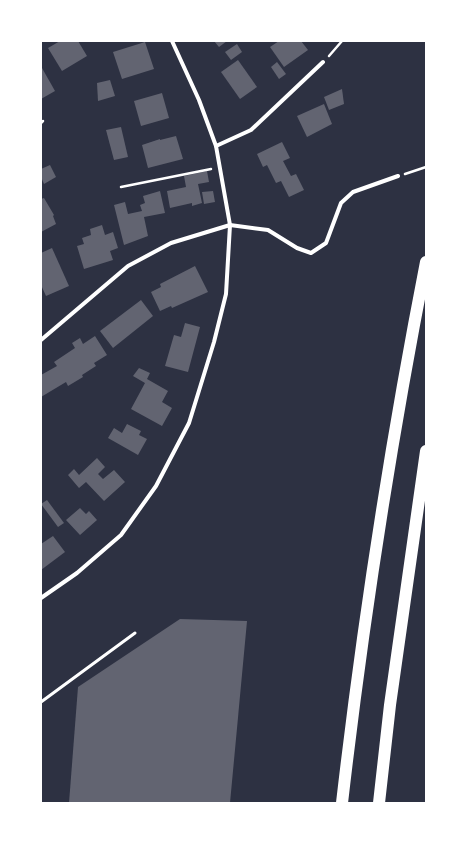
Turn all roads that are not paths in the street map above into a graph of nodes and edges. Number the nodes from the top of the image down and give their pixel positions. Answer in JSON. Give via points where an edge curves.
{"nodes":[{"id":1,"x":172,"y":41,"type":"edge"},
{"id":2,"x":323,"y":62,"type":"road end"},
{"id":3,"x":216,"y":146,"type":"junction"},
{"id":4,"x":398,"y":176,"type":"road end"},
{"id":5,"x":230,"y":225,"type":"junction"},
{"id":6,"x":426,"y":262,"type":"edge"},
{"id":7,"x":42,"y":338,"type":"edge"},
{"id":8,"x":426,"y":451,"type":"edge"},
{"id":9,"x":41,"y":598,"type":"edge"},
{"id":10,"x":135,"y":633,"type":"dead end"},
{"id":11,"x":41,"y":702,"type":"edge"},
{"id":12,"x":342,"y":803,"type":"edge"},
{"id":13,"x":379,"y":803,"type":"edge"}],
"edges":[{"from":1,"to":3,"type":"street","via":[[199,100]]},
{"from":2,"to":3,"type":"street","via":[[251,130]]},
{"from":3,"to":5,"type":"street"},
{"from":4,"to":5,"type":"street","via":[[353,192],[341,203],[326,243],[311,253],[297,248],[268,230]]},
{"from":5,"to":7,"type":"street","via":[[172,243],[128,266]]},
{"from":5,"to":9,"type":"street","via":[[226,294],[189,423],[156,486],[121,535],[77,573]]},
{"from":6,"to":12,"type":"highway","via":[[402,382],[382,508]]},
{"from":8,"to":13,"type":"highway","via":[[390,705]]},
{"from":10,"to":11,"type":"lane"}]}
